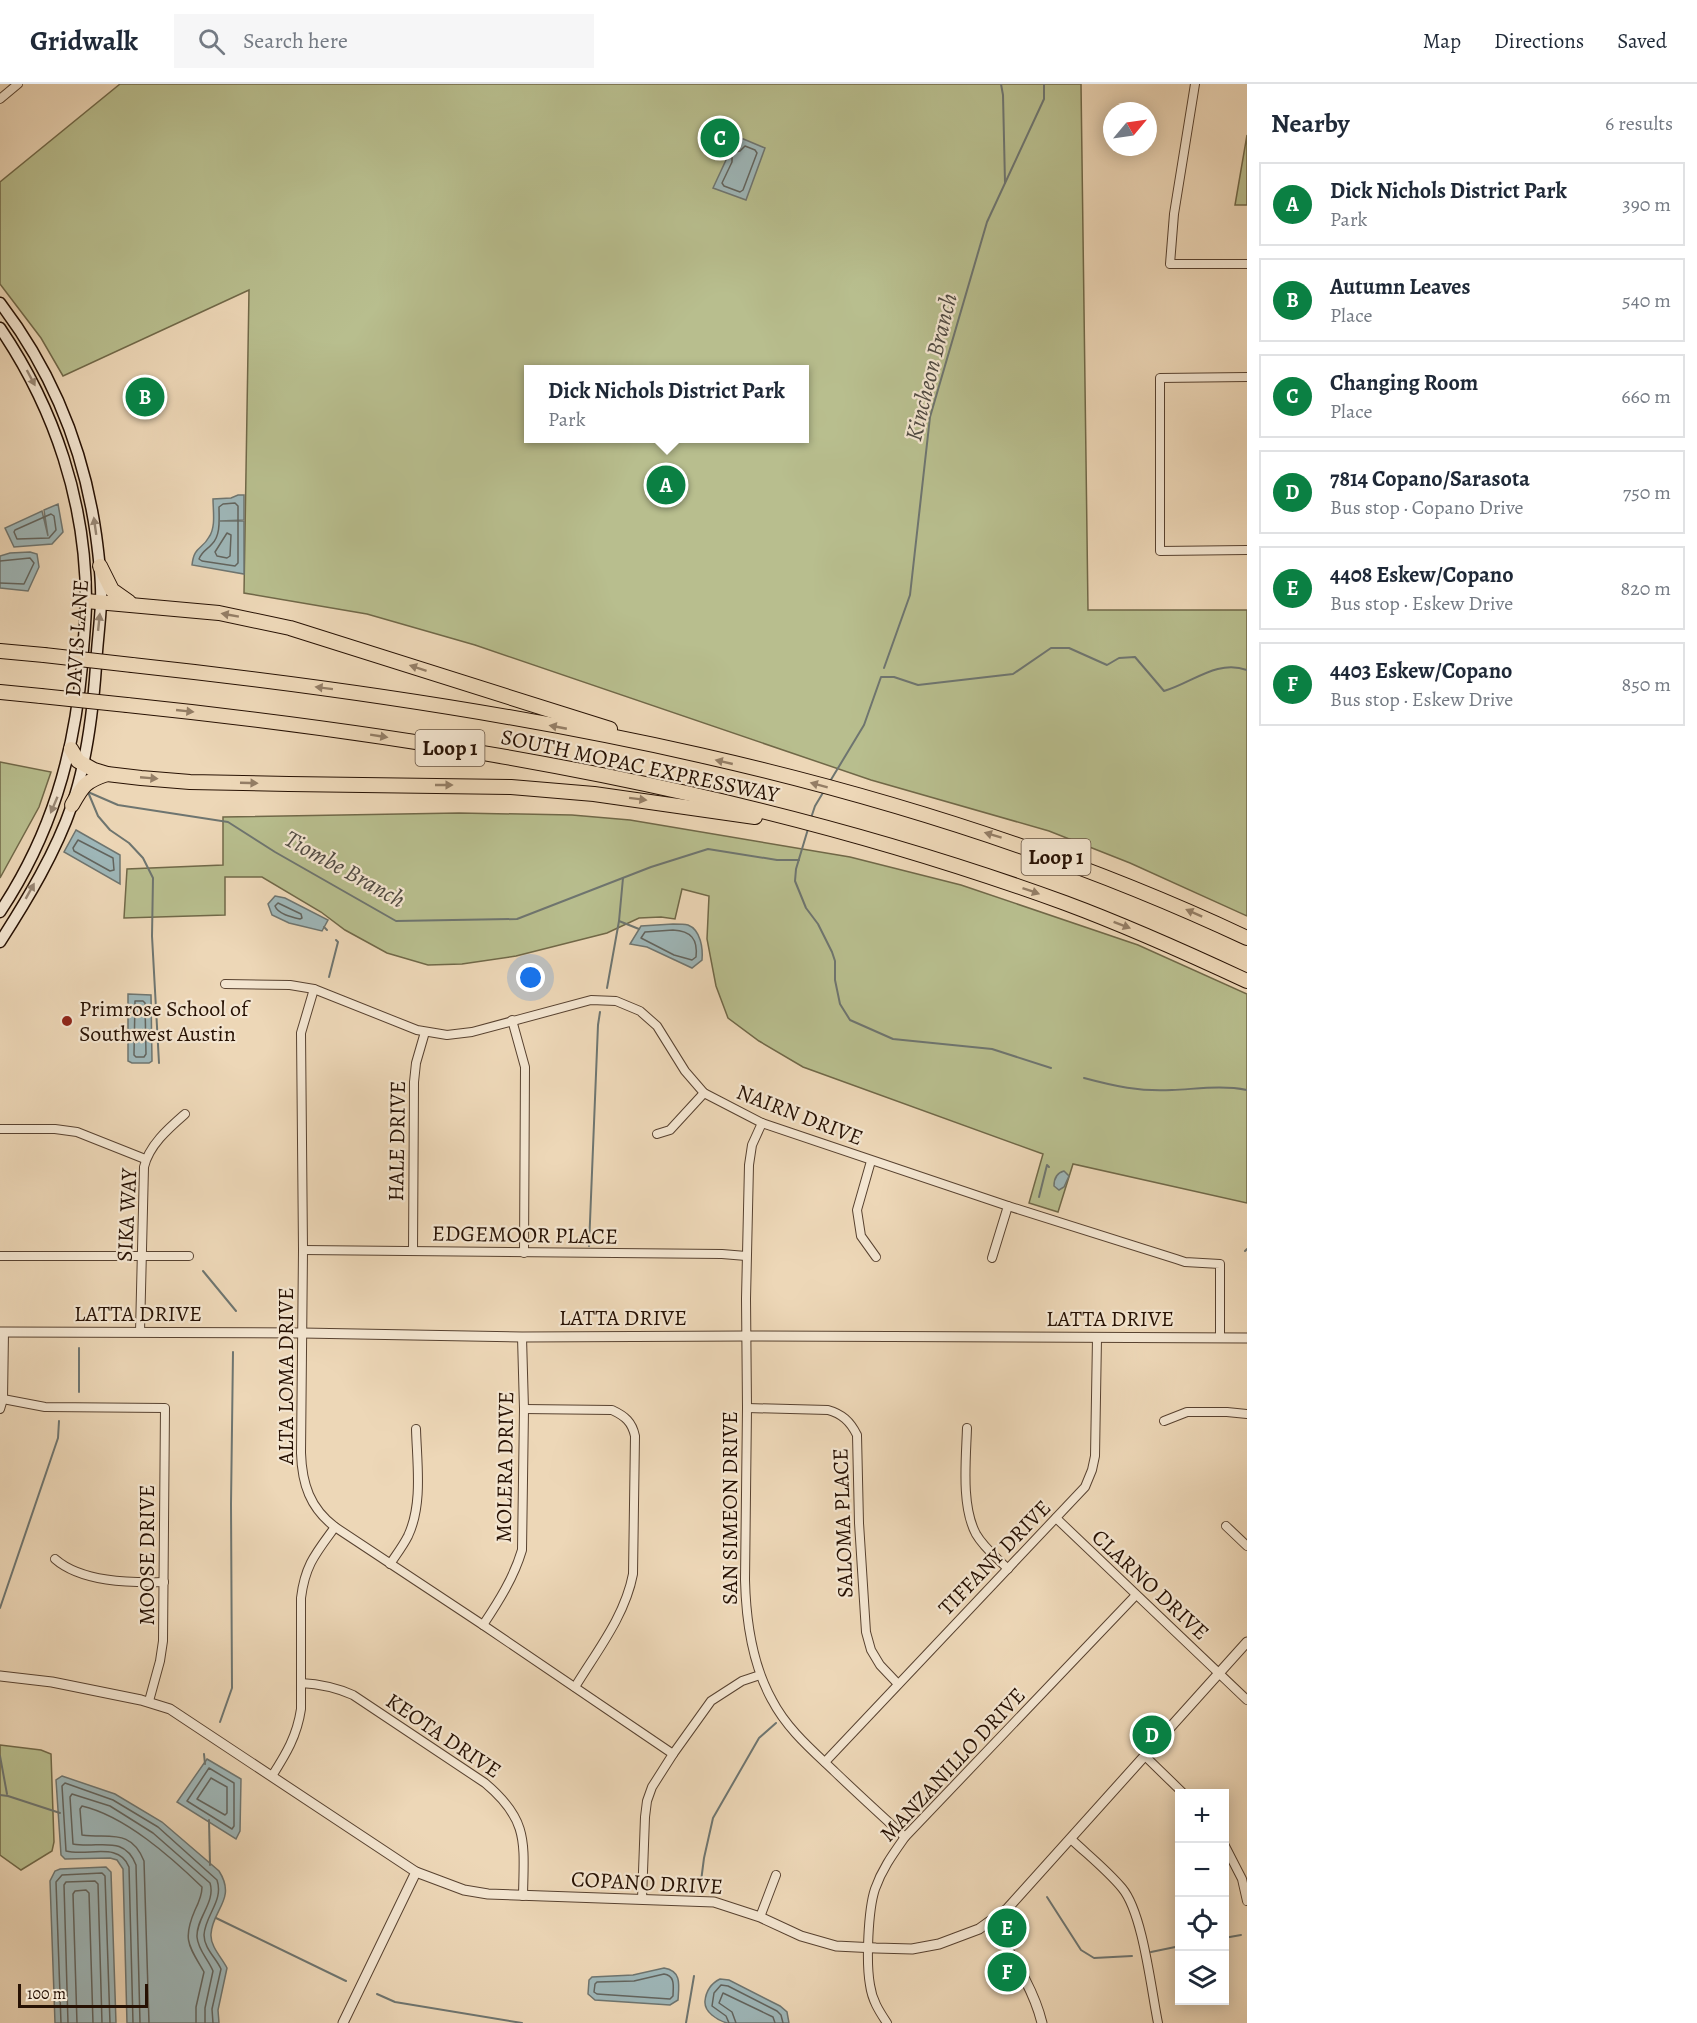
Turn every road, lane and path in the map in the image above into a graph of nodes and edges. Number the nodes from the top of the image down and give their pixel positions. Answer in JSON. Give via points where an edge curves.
{"nodes":[{"id":1,"x":18,"y":84,"type":"edge"},
{"id":2,"x":1195,"y":84,"type":"edge"},
{"id":3,"x":0,"y":99,"type":"edge"},
{"id":4,"x":1247,"y":264,"type":"edge"},
{"id":5,"x":0,"y":303,"type":"edge"},
{"id":6,"x":0,"y":328,"type":"edge"},
{"id":7,"x":1247,"y":377,"type":"edge"},
{"id":8,"x":47,"y":411,"type":"junction"},
{"id":9,"x":84,"y":474,"type":"junction"},
{"id":10,"x":1247,"y":550,"type":"edge"},
{"id":11,"x":100,"y":566,"type":"junction"},
{"id":12,"x":86,"y":601,"type":"junction"},
{"id":13,"x":101,"y":602,"type":"junction"},
{"id":14,"x":134,"y":605,"type":"junction"},
{"id":15,"x":0,"y":651,"type":"edge"},
{"id":16,"x":0,"y":692,"type":"edge"},
{"id":17,"x":636,"y":741,"type":"junction"},
{"id":18,"x":71,"y":748,"type":"junction"},
{"id":19,"x":82,"y":764,"type":"junction"},
{"id":20,"x":107,"y":774,"type":"junction"},
{"id":21,"x":72,"y":805,"type":"junction"},
{"id":22,"x":767,"y":816,"type":"junction"},
{"id":23,"x":0,"y":912,"type":"edge"},
{"id":24,"x":1247,"y":938,"type":"edge"},
{"id":25,"x":0,"y":942,"type":"edge"},
{"id":26,"x":1247,"y":981,"type":"edge"},
{"id":27,"x":225,"y":984,"type":"dead end"},
{"id":28,"x":314,"y":989,"type":"junction"},
{"id":29,"x":512,"y":1020,"type":"junction"},
{"id":30,"x":425,"y":1032,"type":"junction"},
{"id":31,"x":704,"y":1093,"type":"junction"},
{"id":32,"x":185,"y":1114,"type":"dead end"},
{"id":33,"x":762,"y":1123,"type":"junction"},
{"id":34,"x":0,"y":1129,"type":"edge"},
{"id":35,"x":657,"y":1134,"type":"dead end"},
{"id":36,"x":145,"y":1159,"type":"junction"},
{"id":37,"x":871,"y":1161,"type":"junction"},
{"id":38,"x":1008,"y":1206,"type":"junction"},
{"id":39,"x":303,"y":1250,"type":"junction"},
{"id":40,"x":413,"y":1251,"type":"junction"},
{"id":41,"x":524,"y":1253,"type":"junction"},
{"id":42,"x":0,"y":1256,"type":"edge"},
{"id":43,"x":189,"y":1256,"type":"dead end"},
{"id":44,"x":746,"y":1256,"type":"junction"},
{"id":45,"x":141,"y":1257,"type":"junction"},
{"id":46,"x":876,"y":1257,"type":"dead end"},
{"id":47,"x":992,"y":1258,"type":"dead end"},
{"id":48,"x":2,"y":1332,"type":"edge"},
{"id":49,"x":140,"y":1332,"type":"junction"},
{"id":50,"x":302,"y":1333,"type":"junction"},
{"id":51,"x":747,"y":1336,"type":"junction"},
{"id":52,"x":522,"y":1337,"type":"junction"},
{"id":53,"x":1097,"y":1338,"type":"junction"},
{"id":54,"x":1220,"y":1338,"type":"junction"},
{"id":55,"x":1247,"y":1338,"type":"edge"},
{"id":56,"x":3,"y":1399,"type":"junction"},
{"id":57,"x":0,"y":1408,"type":"edge"},
{"id":58,"x":524,"y":1408,"type":"junction"},
{"id":59,"x":747,"y":1408,"type":"junction"},
{"id":60,"x":1247,"y":1414,"type":"edge"},
{"id":61,"x":1164,"y":1422,"type":"dead end"},
{"id":62,"x":967,"y":1428,"type":"dead end"},
{"id":63,"x":416,"y":1429,"type":"dead end"},
{"id":64,"x":1056,"y":1518,"type":"junction"},
{"id":65,"x":1226,"y":1526,"type":"dead end"},
{"id":66,"x":336,"y":1527,"type":"junction"},
{"id":67,"x":1247,"y":1546,"type":"edge"},
{"id":68,"x":55,"y":1559,"type":"dead end"},
{"id":69,"x":390,"y":1564,"type":"junction"},
{"id":70,"x":1008,"y":1569,"type":"junction"},
{"id":71,"x":164,"y":1582,"type":"junction"},
{"id":72,"x":1136,"y":1595,"type":"junction"},
{"id":73,"x":483,"y":1624,"type":"junction"},
{"id":74,"x":1247,"y":1642,"type":"edge"},
{"id":75,"x":1220,"y":1673,"type":"junction"},
{"id":76,"x":760,"y":1675,"type":"junction"},
{"id":77,"x":0,"y":1676,"type":"edge"},
{"id":78,"x":301,"y":1683,"type":"junction"},
{"id":79,"x":898,"y":1684,"type":"junction"},
{"id":80,"x":575,"y":1687,"type":"junction"},
{"id":81,"x":1247,"y":1700,"type":"edge"},
{"id":82,"x":149,"y":1701,"type":"junction"},
{"id":83,"x":673,"y":1754,"type":"junction"},
{"id":84,"x":1146,"y":1757,"type":"junction"},
{"id":85,"x":825,"y":1762,"type":"junction"},
{"id":86,"x":272,"y":1776,"type":"junction"},
{"id":87,"x":1179,"y":1789,"type":"edge"},
{"id":88,"x":905,"y":1837,"type":"junction"},
{"id":89,"x":1071,"y":1839,"type":"junction"},
{"id":90,"x":1229,"y":1853,"type":"edge"},
{"id":91,"x":416,"y":1872,"type":"junction"},
{"id":92,"x":776,"y":1875,"type":"dead end"},
{"id":93,"x":523,"y":1896,"type":"junction"},
{"id":94,"x":642,"y":1899,"type":"junction"},
{"id":95,"x":1247,"y":1901,"type":"edge"},
{"id":96,"x":760,"y":1917,"type":"junction"},
{"id":97,"x":991,"y":1922,"type":"junction"},
{"id":98,"x":869,"y":1948,"type":"junction"},
{"id":99,"x":343,"y":2023,"type":"edge"},
{"id":100,"x":887,"y":2023,"type":"edge"},
{"id":101,"x":1042,"y":2023,"type":"edge"},
{"id":102,"x":1158,"y":2023,"type":"edge"}],
"edges":[{"from":1,"to":3,"type":"street"},
{"from":2,"to":4,"type":"street","via":[[1170,264]]},
{"from":5,"to":9,"type":"main road","name":"DAVIS LANE","via":[[48,378]]},
{"from":6,"to":8,"type":"main road","name":"DAVIS LANE","one_way":true},
{"from":7,"to":10,"type":"street","via":[[1160,378],[1160,551]]},
{"from":8,"to":9,"type":"main road","via":[[62,434],[75,473]]},
{"from":8,"to":12,"type":"main road","name":"DAVIS LANE","via":[[76,505]]},
{"from":11,"to":9,"type":"main road","name":"DAVIS LANE","one_way":true},
{"from":11,"to":13,"type":"main road","name":"DAVIS LANE"},
{"from":11,"to":14,"type":"highway","via":[[111,590]]},
{"from":12,"to":13,"type":"highway"},
{"from":12,"to":18,"type":"main road","name":"DAVIS LANE"},
{"from":13,"to":14,"type":"highway"},
{"from":19,"to":13,"type":"main road","name":"DAVIS LANE","one_way":true},
{"from":17,"to":14,"type":"highway","one_way":true,"via":[[616,731],[290,628],[219,613]]},
{"from":17,"to":15,"type":"highway","name":"SOUTH MOPAC EXPRESSWAY","number":"Loop 1","one_way":true,"bridge":true,"via":[[391,697]]},
{"from":16,"to":22,"type":"highway","name":"SOUTH MOPAC EXPRESSWAY","number":"Loop 1","one_way":true,"bridge":true,"via":[[394,738],[578,770]]},
{"from":24,"to":17,"type":"highway","name":"SOUTH MOPAC EXPRESSWAY","number":"Loop 1","one_way":true,"via":[[1080,866],[992,835],[858,795]]},
{"from":18,"to":19,"type":"highway"},
{"from":18,"to":23,"type":"main road","name":"DAVIS LANE","one_way":true,"via":[[59,794],[38,843]]},
{"from":19,"to":20,"type":"highway"},
{"from":19,"to":21,"type":"main road","name":"DAVIS LANE"},
{"from":20,"to":21,"type":"highway","via":[[82,786]]},
{"from":20,"to":22,"type":"highway","one_way":true,"via":[[190,782],[511,787]]},
{"from":25,"to":21,"type":"main road","name":"DAVIS LANE","one_way":true,"via":[[50,855]]},
{"from":22,"to":26,"type":"highway","name":"SOUTH MOPAC EXPRESSWAY","number":"Loop 1","one_way":true,"via":[[841,832],[988,876],[1138,932]]},
{"from":27,"to":28,"type":"street","name":"NAIRN DRIVE"},
{"from":28,"to":30,"type":"street","name":"NAIRN DRIVE"},
{"from":28,"to":39,"type":"street","name":"ALTA LOMA DRIVE","via":[[301,1033]]},
{"from":29,"to":30,"type":"street","name":"NAIRN DRIVE","via":[[458,1034]]},
{"from":29,"to":31,"type":"street","name":"NAIRN DRIVE","via":[[591,1000],[616,1001],[640,1011],[657,1026]]},
{"from":29,"to":41,"type":"street","via":[[525,1067]]},
{"from":30,"to":40,"type":"street","name":"HALE DRIVE","via":[[414,1082]]},
{"from":31,"to":33,"type":"street","name":"NAIRN DRIVE"},
{"from":31,"to":35,"type":"street","via":[[670,1130]]},
{"from":32,"to":36,"type":"street","name":"SIKA WAY"},
{"from":33,"to":37,"type":"street","name":"NAIRN DRIVE"},
{"from":33,"to":44,"type":"street","name":"SAN SIMEON DRIVE","via":[[748,1165]]},
{"from":34,"to":36,"type":"street","via":[[77,1132]]},
{"from":36,"to":45,"type":"street","name":"SIKA WAY"},
{"from":37,"to":38,"type":"street","name":"NAIRN DRIVE"},
{"from":37,"to":46,"type":"street","via":[[857,1210],[861,1236]]},
{"from":38,"to":47,"type":"street"},
{"from":38,"to":54,"type":"street","name":"NAIRN DRIVE","via":[[1185,1262],[1221,1264]]},
{"from":39,"to":40,"type":"street","name":"EDGEMOOR PLACE"},
{"from":39,"to":50,"type":"street","name":"ALTA LOMA DRIVE"},
{"from":40,"to":41,"type":"street","name":"EDGEMOOR PLACE"},
{"from":41,"to":44,"type":"street","name":"EDGEMOOR PLACE"},
{"from":42,"to":45,"type":"street"},
{"from":43,"to":45,"type":"street"},
{"from":44,"to":51,"type":"street","name":"SAN SIMEON DRIVE"},
{"from":45,"to":49,"type":"street","name":"SIKA WAY"},
{"from":48,"to":49,"type":"street","name":"LATTA DRIVE"},
{"from":48,"to":56,"type":"street"},
{"from":49,"to":50,"type":"street","name":"LATTA DRIVE"},
{"from":50,"to":52,"type":"street","name":"LATTA DRIVE"},
{"from":50,"to":66,"type":"street","name":"ALTA LOMA DRIVE","via":[[302,1470],[315,1507]]},
{"from":51,"to":52,"type":"street","name":"LATTA DRIVE"},
{"from":51,"to":53,"type":"street","name":"LATTA DRIVE"},
{"from":51,"to":59,"type":"street","name":"SAN SIMEON DRIVE"},
{"from":52,"to":58,"type":"street","name":"MOLERA DRIVE"},
{"from":53,"to":54,"type":"street","name":"LATTA DRIVE"},
{"from":53,"to":64,"type":"street","name":"TIFFANY DRIVE","via":[[1092,1470],[1085,1487]]},
{"from":54,"to":55,"type":"street","name":"LATTA DRIVE"},
{"from":56,"to":57,"type":"street"},
{"from":56,"to":71,"type":"street","name":"MOOSE DRIVE","via":[[45,1407],[165,1408]]},
{"from":58,"to":73,"type":"street","name":"MOLERA DRIVE","via":[[522,1550],[506,1589]]},
{"from":58,"to":80,"type":"street","via":[[612,1410],[628,1420],[635,1436],[630,1590],[615,1623]]},
{"from":59,"to":76,"type":"street","name":"SAN SIMEON DRIVE","via":[[745,1601]]},
{"from":59,"to":79,"type":"street","name":"SALOMA PLACE","via":[[837,1412],[857,1435],[866,1632],[880,1665]]},
{"from":60,"to":61,"type":"street","via":[[1187,1412]]},
{"from":62,"to":70,"type":"street","via":[[969,1517],[977,1535]]},
{"from":63,"to":69,"type":"street","via":[[414,1514],[408,1537]]},
{"from":64,"to":70,"type":"street","name":"TIFFANY DRIVE"},
{"from":64,"to":72,"type":"street","name":"CLARNO DRIVE"},
{"from":65,"to":67,"type":"street"},
{"from":66,"to":69,"type":"street","name":"ALTA LOMA DRIVE"},
{"from":66,"to":78,"type":"street","via":[[308,1566],[303,1582]]},
{"from":68,"to":71,"type":"street","via":[[74,1572],[121,1581]]},
{"from":69,"to":73,"type":"street","name":"ALTA LOMA DRIVE"},
{"from":70,"to":79,"type":"street","name":"TIFFANY DRIVE"},
{"from":71,"to":82,"type":"street","name":"MOOSE DRIVE","via":[[162,1651]]},
{"from":72,"to":75,"type":"street","name":"CLARNO DRIVE"},
{"from":72,"to":88,"type":"street","name":"MANZANILLO DRIVE"},
{"from":73,"to":80,"type":"street","name":"ALTA LOMA DRIVE"},
{"from":74,"to":75,"type":"street","name":"COPANO DRIVE"},
{"from":75,"to":81,"type":"street","name":"CLARNO DRIVE"},
{"from":75,"to":84,"type":"street","name":"COPANO DRIVE"},
{"from":76,"to":83,"type":"street","via":[[742,1681],[711,1701]]},
{"from":76,"to":85,"type":"street","name":"SAN SIMEON DRIVE","via":[[782,1717]]},
{"from":77,"to":82,"type":"street","name":"COPANO DRIVE"},
{"from":78,"to":86,"type":"street","via":[[298,1728]]},
{"from":78,"to":93,"type":"street","name":"KEOTA DRIVE","via":[[322,1684],[353,1695],[503,1798],[512,1811],[524,1846]]},
{"from":79,"to":85,"type":"street","name":"TIFFANY DRIVE"},
{"from":80,"to":83,"type":"street","name":"ALTA LOMA DRIVE"},
{"from":82,"to":86,"type":"street","name":"COPANO DRIVE","via":[[182,1715]]},
{"from":83,"to":94,"type":"street","via":[[647,1801]]},
{"from":84,"to":87,"type":"street"},
{"from":84,"to":89,"type":"street","name":"COPANO DRIVE"},
{"from":85,"to":88,"type":"street","name":"SAN SIMEON DRIVE"},
{"from":86,"to":91,"type":"street","name":"COPANO DRIVE"},
{"from":88,"to":98,"type":"street","name":"MANZANILLO DRIVE","via":[[888,1859],[874,1890]]},
{"from":89,"to":97,"type":"street","name":"COPANO DRIVE"},
{"from":89,"to":102,"type":"street","via":[[1122,1888],[1132,1905]]},
{"from":90,"to":95,"type":"street","via":[[1242,1878]]},
{"from":91,"to":93,"type":"street","name":"COPANO DRIVE","via":[[464,1890]]},
{"from":91,"to":99,"type":"street"},
{"from":92,"to":96,"type":"street"},
{"from":93,"to":94,"type":"street","name":"COPANO DRIVE"},
{"from":94,"to":96,"type":"street","name":"COPANO DRIVE","via":[[714,1902]]},
{"from":96,"to":98,"type":"street","name":"COPANO DRIVE","via":[[801,1936],[836,1946]]},
{"from":97,"to":98,"type":"street","name":"COPANO DRIVE","via":[[939,1944]]},
{"from":97,"to":101,"type":"street","via":[[1026,1980]]},
{"from":98,"to":100,"type":"street","name":"MANZANILLO DRIVE","via":[[870,1986]]}]}
